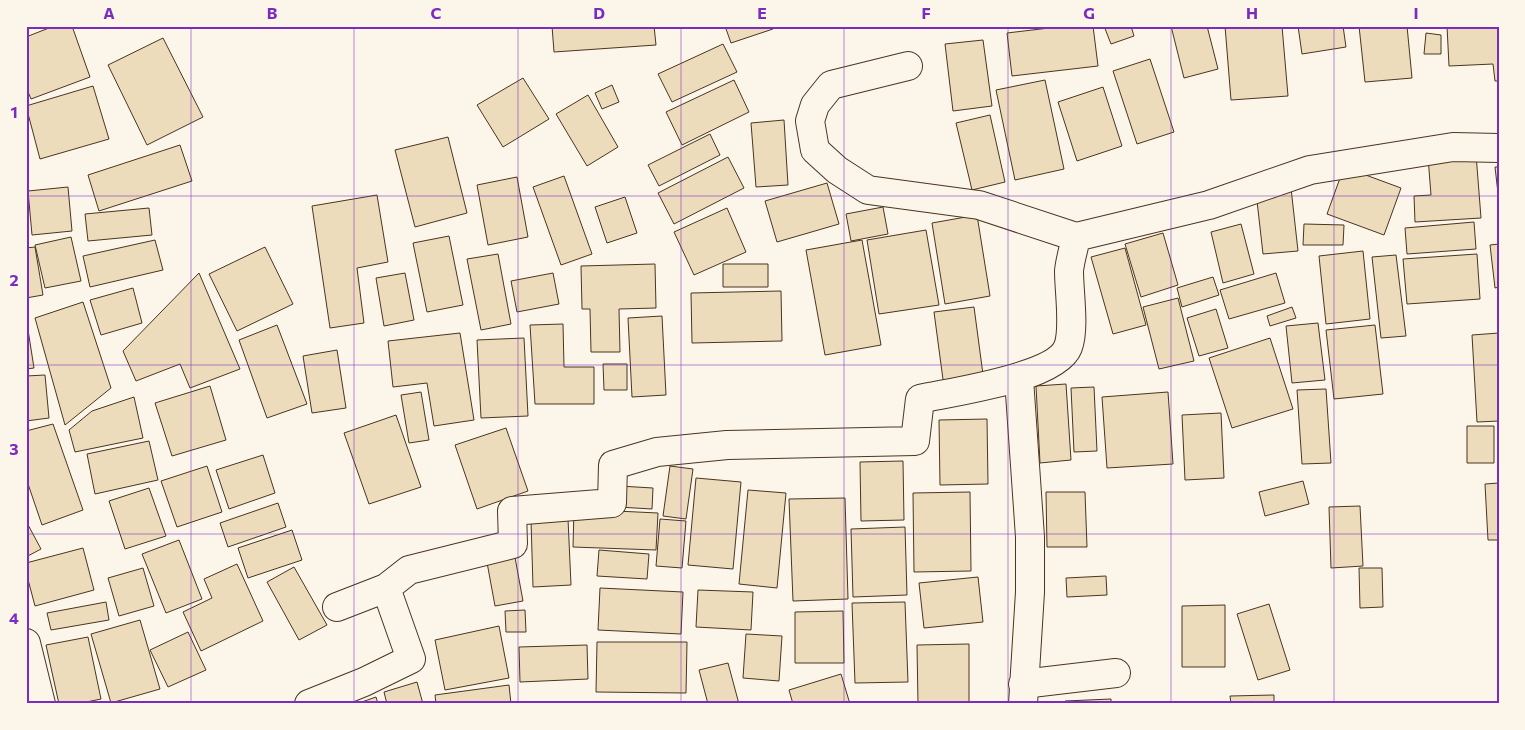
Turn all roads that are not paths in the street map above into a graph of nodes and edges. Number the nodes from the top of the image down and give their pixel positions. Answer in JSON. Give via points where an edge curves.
{"nodes":[{"id":1,"x":908,"y":66,"type":"dead end"},
{"id":2,"x":1499,"y":148,"type":"edge"},
{"id":3,"x":1076,"y":237,"type":"junction"},
{"id":4,"x":1019,"y":379,"type":"junction"},
{"id":5,"x":386,"y":588,"type":"junction"},
{"id":6,"x":337,"y":607,"type":"dead end"},
{"id":7,"x":26,"y":643,"type":"edge"},
{"id":8,"x":1116,"y":673,"type":"dead end"},
{"id":9,"x":1023,"y":694,"type":"edge"},
{"id":10,"x":41,"y":704,"type":"edge"},
{"id":11,"x":308,"y":704,"type":"edge"}],
"edges":[{"from":1,"to":3,"type":"street","via":[[831,85],[815,105],[810,121],[815,150],[837,170],[868,190],[980,206]]},
{"from":2,"to":3,"type":"street","via":[[1453,147],[1310,170],[1209,206]]},
{"from":3,"to":4,"type":"street","via":[[1070,269],[1071,332],[1068,348],[1056,359]]},
{"from":4,"to":5,"type":"street","via":[[920,399],[915,441],[727,445],[657,452],[613,465],[612,503],[512,511],[513,544],[408,570]]},
{"from":4,"to":9,"type":"street","via":[[1030,537]]},
{"from":5,"to":6,"type":"street"},
{"from":5,"to":11,"type":"street","via":[[411,659]]},
{"from":7,"to":10,"type":"street"},
{"from":8,"to":9,"type":"street"}]}
